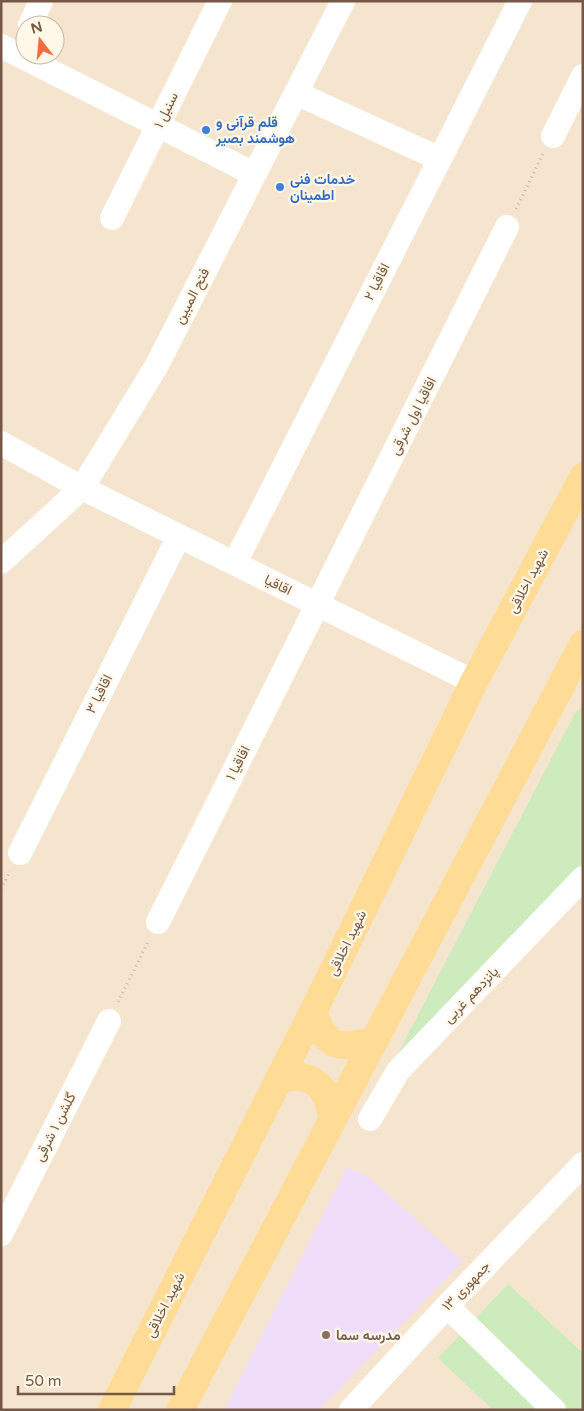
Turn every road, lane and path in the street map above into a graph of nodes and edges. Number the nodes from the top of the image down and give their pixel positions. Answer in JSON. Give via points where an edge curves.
{"nodes":[{"id":1,"x":42,"y":1,"type":"edge"},
{"id":2,"x":220,"y":1,"type":"edge"},
{"id":3,"x":343,"y":1,"type":"edge"},
{"id":4,"x":520,"y":1,"type":"edge"},
{"id":5,"x":35,"y":15,"type":"edge"},
{"id":6,"x":14,"y":45,"type":"edge"},
{"id":7,"x":583,"y":76,"type":"edge"},
{"id":8,"x":296,"y":94,"type":"junction"},
{"id":9,"x":158,"y":126,"type":"junction"},
{"id":10,"x":553,"y":136,"type":"joint"},
{"id":11,"x":440,"y":158,"type":"junction"},
{"id":12,"x":254,"y":174,"type":"junction"},
{"id":13,"x":112,"y":218,"type":"dead end"},
{"id":14,"x":507,"y":227,"type":"joint"},
{"id":15,"x":1,"y":443,"type":"edge"},
{"id":16,"x":583,"y":477,"type":"edge"},
{"id":17,"x":82,"y":488,"type":"junction"},
{"id":18,"x":179,"y":536,"type":"junction"},
{"id":19,"x":1,"y":562,"type":"edge"},
{"id":20,"x":235,"y":563,"type":"junction"},
{"id":21,"x":318,"y":605,"type":"junction"},
{"id":22,"x":583,"y":644,"type":"edge"},
{"id":23,"x":474,"y":682,"type":"junction"},
{"id":24,"x":20,"y":853,"type":"dead end"},
{"id":25,"x":583,"y":878,"type":"edge"},
{"id":26,"x":158,"y":922,"type":"joint"},
{"id":27,"x":313,"y":1012,"type":"junction"},
{"id":28,"x":109,"y":1021,"type":"joint"},
{"id":29,"x":374,"y":1041,"type":"junction"},
{"id":30,"x":278,"y":1080,"type":"junction"},
{"id":31,"x":333,"y":1119,"type":"junction"},
{"id":32,"x":370,"y":1119,"type":"dead end"},
{"id":33,"x":583,"y":1164,"type":"edge"},
{"id":34,"x":1,"y":1234,"type":"edge"},
{"id":35,"x":447,"y":1306,"type":"junction"},
{"id":36,"x":112,"y":1410,"type":"edge"},
{"id":37,"x":180,"y":1410,"type":"edge"},
{"id":38,"x":351,"y":1410,"type":"edge"},
{"id":39,"x":554,"y":1410,"type":"edge"}],
"edges":[{"from":1,"to":5,"type":"street"},
{"from":2,"to":9,"type":"street","name":"سنبل ۱"},
{"from":3,"to":8,"type":"street","name":"فتح المبین"},
{"from":4,"to":11,"type":"street","name":"اقاقیا ۲"},
{"from":6,"to":9,"type":"street"},
{"from":7,"to":10,"type":"street"},
{"from":8,"to":11,"type":"street"},
{"from":8,"to":12,"type":"street","name":"فتح المبین"},
{"from":9,"to":12,"type":"street"},
{"from":9,"to":13,"type":"street","name":"سنبل ۱"},
{"from":10,"to":14,"type":"path"},
{"from":11,"to":20,"type":"street","name":"اقاقیا ۲"},
{"from":12,"to":17,"type":"street","name":"فتح المبین","via":[[157,365]]},
{"from":14,"to":21,"type":"street","name":"اقاقیا اول شرقی"},
{"from":15,"to":17,"type":"street","name":"اقاقیا"},
{"from":16,"to":23,"type":"main road","name":"شهید اخلاقی"},
{"from":17,"to":18,"type":"street","name":"اقاقیا"},
{"from":17,"to":19,"type":"street","name":"فتح المبین"},
{"from":18,"to":20,"type":"street","name":"اقاقیا"},
{"from":18,"to":24,"type":"street","name":"اقاقیا ۳"},
{"from":20,"to":21,"type":"street","name":"اقاقیا"},
{"from":21,"to":23,"type":"street","name":"اقاقیا"},
{"from":21,"to":26,"type":"street","name":"اقاقیا ۱"},
{"from":22,"to":29,"type":"main road"},
{"from":23,"to":27,"type":"main road","name":"شهید اخلاقی"},
{"from":25,"to":32,"type":"street","name":"پانزدهم غربی","via":[[398,1071]]},
{"from":26,"to":28,"type":"path"},
{"from":27,"to":29,"type":"main road","via":[[319,1029],[331,1043],[351,1046]]},
{"from":27,"to":30,"type":"main road","name":"شهید اخلاقی"},
{"from":28,"to":34,"type":"street","name":"گلشن ۱ شرقی"},
{"from":29,"to":31,"type":"main road"},
{"from":30,"to":31,"type":"main road","via":[[301,1076],[318,1084],[328,1097]]},
{"from":30,"to":36,"type":"main road","name":"شهید اخلاقی"},
{"from":31,"to":37,"type":"main road"},
{"from":33,"to":35,"type":"street","name":"جمهوری ۱۳"},
{"from":35,"to":38,"type":"street","name":"جمهوری ۱۳"},
{"from":35,"to":39,"type":"street"}]}
